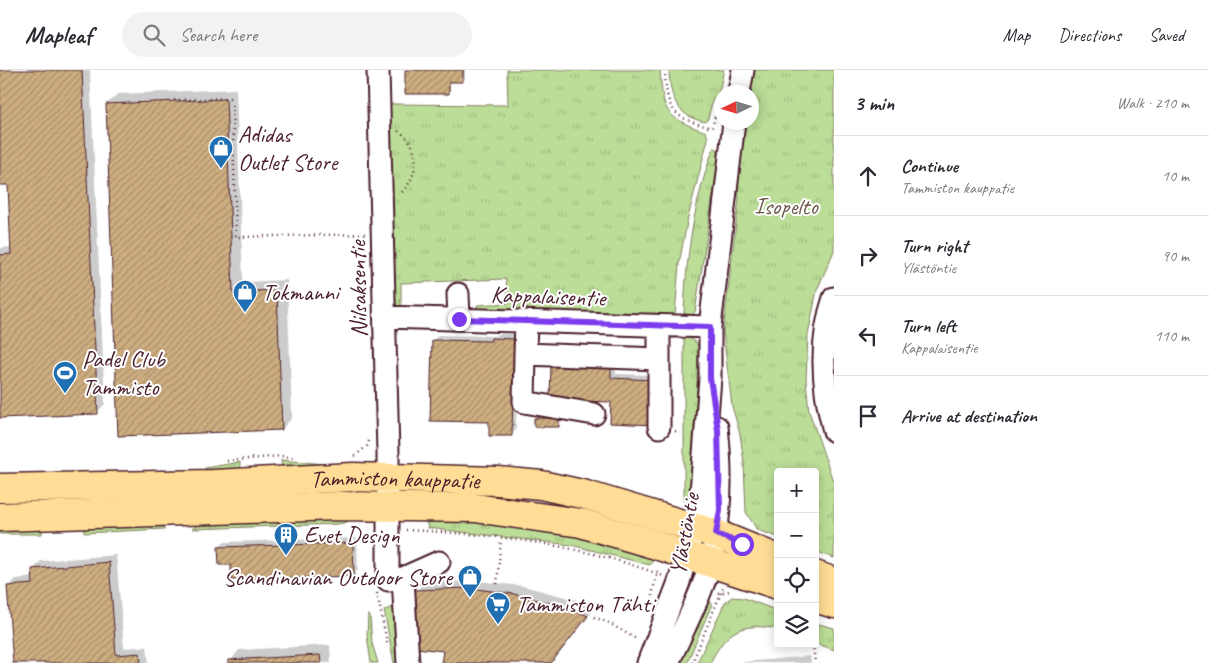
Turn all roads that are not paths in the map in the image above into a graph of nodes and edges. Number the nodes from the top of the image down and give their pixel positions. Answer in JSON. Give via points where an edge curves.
{"nodes":[{"id":1,"x":378,"y":70,"type":"edge"},
{"id":2,"x":743,"y":70,"type":"edge"},
{"id":3,"x":740,"y":85,"type":"edge"},
{"id":4,"x":733,"y":130,"type":"edge"},
{"id":5,"x":458,"y":294,"type":"dead end"},
{"id":6,"x":834,"y":298,"type":"edge"},
{"id":7,"x":385,"y":317,"type":"junction"},
{"id":8,"x":459,"y":319,"type":"junction"},
{"id":9,"x":526,"y":322,"type":"junction"},
{"id":10,"x":659,"y":326,"type":"junction"},
{"id":11,"x":710,"y":327,"type":"junction"},
{"id":12,"x":525,"y":354,"type":"junction"},
{"id":13,"x":659,"y":359,"type":"junction"},
{"id":14,"x":594,"y":414,"type":"dead end"},
{"id":15,"x":659,"y":427,"type":"dead end"},
{"id":16,"x":834,"y":431,"type":"edge"},
{"id":17,"x":388,"y":477,"type":"junction"},
{"id":18,"x":0,"y":488,"type":"edge"},
{"id":19,"x":0,"y":517,"type":"edge"},
{"id":20,"x":389,"y":517,"type":"junction"},
{"id":21,"x":705,"y":531,"type":"junction"},
{"id":22,"x":775,"y":558,"type":"edge"},
{"id":23,"x":698,"y":559,"type":"junction"},
{"id":24,"x":439,"y":562,"type":"dead end"},
{"id":25,"x":819,"y":576,"type":"edge"},
{"id":26,"x":834,"y":582,"type":"edge"},
{"id":27,"x":389,"y":583,"type":"junction"},
{"id":28,"x":774,"y":584,"type":"edge"},
{"id":29,"x":819,"y":599,"type":"edge"},
{"id":30,"x":834,"y":604,"type":"edge"},
{"id":31,"x":408,"y":663,"type":"edge"},
{"id":32,"x":648,"y":663,"type":"edge"},
{"id":33,"x":668,"y":663,"type":"edge"}],
"edges":[{"from":1,"to":7,"type":"street","name":"Nilsaksentie"},
{"from":2,"to":3,"type":"street"},
{"from":4,"to":11,"type":"street","name":"Ylästöntie"},
{"from":5,"to":8,"type":"street"},
{"from":6,"to":16,"type":"street","via":[[826,329],[823,363]]},
{"from":7,"to":8,"type":"street","name":"Kappalaisentie"},
{"from":7,"to":17,"type":"street","name":"Nilsaksentie"},
{"from":8,"to":9,"type":"street","name":"Kappalaisentie"},
{"from":9,"to":10,"type":"street","name":"Kappalaisentie"},
{"from":9,"to":12,"type":"street"},
{"from":10,"to":11,"type":"street","name":"Kappalaisentie"},
{"from":10,"to":13,"type":"street"},
{"from":11,"to":21,"type":"street","name":"Ylästöntie","via":[[710,378],[701,498]]},
{"from":12,"to":13,"type":"street"},
{"from":12,"to":14,"type":"street","via":[[524,402]]},
{"from":13,"to":15,"type":"street"},
{"from":17,"to":18,"type":"main road","name":"Tammiston kauppatie"},
{"from":17,"to":20,"type":"street","name":"Nilsaksentie"},
{"from":17,"to":21,"type":"main road","name":"Tammiston kauppatie","via":[[498,480],[540,486],[586,495]]},
{"from":19,"to":20,"type":"main road","name":"Tammiston kauppatie","via":[[181,510]]},
{"from":20,"to":23,"type":"main road","name":"Tammiston kauppatie","via":[[475,508],[581,523]]},
{"from":20,"to":27,"type":"street","name":"Nilsaksentie"},
{"from":21,"to":22,"type":"main road","name":"Tammiston kauppatie"},
{"from":21,"to":23,"type":"street","name":"Ylästöntie"},
{"from":23,"to":28,"type":"main road","name":"Tammiston kauppatie"},
{"from":23,"to":32,"type":"street","name":"Ylästöntie","via":[[677,590]]},
{"from":23,"to":33,"type":"street","name":"Ylästöntie","via":[[702,588]]},
{"from":24,"to":27,"type":"street"},
{"from":25,"to":26,"type":"main road"},
{"from":27,"to":31,"type":"street","name":"Nilsaksentie"},
{"from":29,"to":30,"type":"main road"}]}
